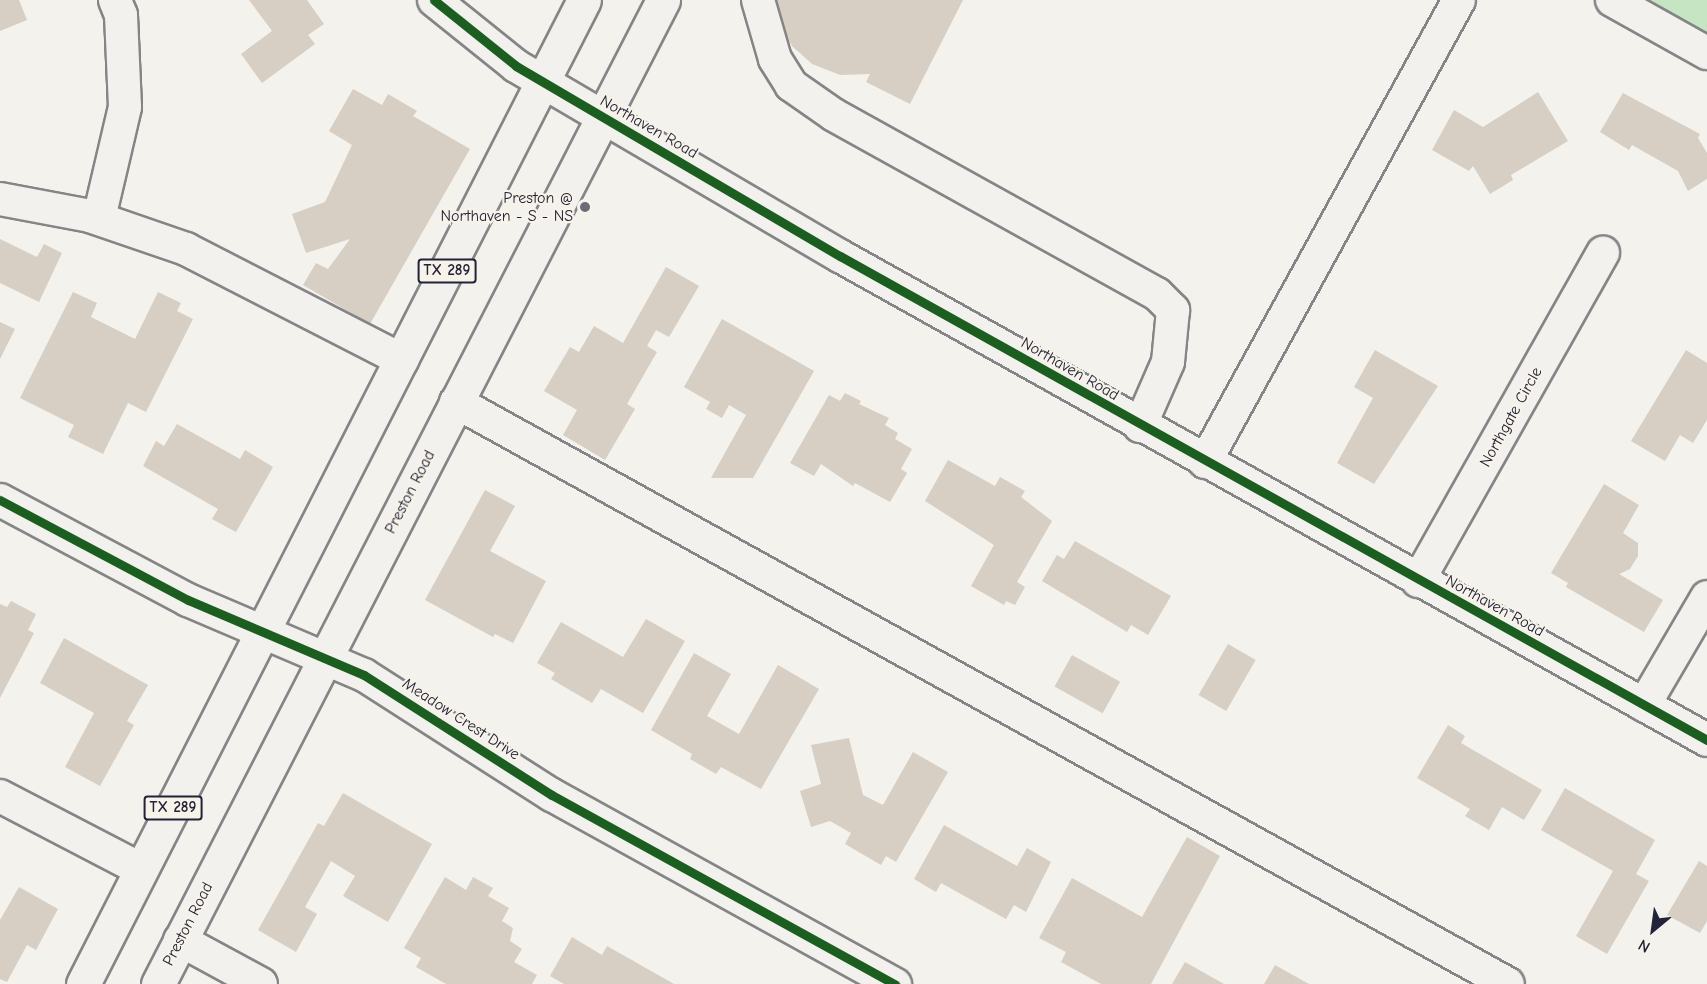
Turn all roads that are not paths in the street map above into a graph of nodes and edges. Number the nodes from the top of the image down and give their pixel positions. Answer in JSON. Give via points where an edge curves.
{"nodes":[{"id":1,"x":116,"y":0,"type":"edge"},
{"id":2,"x":434,"y":0,"type":"edge"},
{"id":3,"x":584,"y":0,"type":"edge"},
{"id":4,"x":663,"y":0,"type":"edge"},
{"id":5,"x":758,"y":0,"type":"edge"},
{"id":6,"x":1459,"y":0,"type":"edge"},
{"id":7,"x":1612,"y":0,"type":"edge"},
{"id":8,"x":1707,"y":53,"type":"edge"},
{"id":9,"x":543,"y":83,"type":"junction"},
{"id":10,"x":603,"y":118,"type":"junction"},
{"id":11,"x":0,"y":199,"type":"edge"},
{"id":12,"x":99,"y":218,"type":"junction"},
{"id":13,"x":1603,"y":253,"type":"dead end"},
{"id":14,"x":402,"y":360,"type":"junction"},
{"id":15,"x":456,"y":402,"type":"junction"},
{"id":16,"x":1140,"y":426,"type":"junction"},
{"id":17,"x":1204,"y":462,"type":"junction"},
{"id":18,"x":0,"y":500,"type":"edge"},
{"id":19,"x":1419,"y":581,"type":"junction"},
{"id":20,"x":1707,"y":597,"type":"edge"},
{"id":21,"x":264,"y":632,"type":"junction"},
{"id":22,"x":324,"y":658,"type":"junction"},
{"id":23,"x":1644,"y":705,"type":"junction"},
{"id":24,"x":1707,"y":740,"type":"edge"},
{"id":25,"x":0,"y":796,"type":"edge"},
{"id":26,"x":142,"y":870,"type":"junction"},
{"id":27,"x":180,"y":940,"type":"junction"},
{"id":28,"x":83,"y":984,"type":"edge"},
{"id":29,"x":158,"y":984,"type":"edge"},
{"id":30,"x":261,"y":984,"type":"edge"},
{"id":31,"x":895,"y":984,"type":"edge"},
{"id":32,"x":1509,"y":984,"type":"edge"}],
"edges":[{"from":1,"to":12,"type":"street","via":[[121,15],[125,107]]},
{"from":2,"to":9,"type":"street","name":"Northaven Road","via":[[502,57]]},
{"from":3,"to":9,"type":"main road","number":"TX 289"},
{"from":4,"to":10,"type":"main road","name":"Preston Road"},
{"from":5,"to":16,"type":"street","via":[[775,59],[791,85],[834,115],[1156,294],[1173,310],[1168,362]]},
{"from":6,"to":17,"type":"street"},
{"from":7,"to":8,"type":"street"},
{"from":9,"to":10,"type":"street","name":"Northaven Road"},
{"from":9,"to":14,"type":"main road","number":"TX 289"},
{"from":10,"to":15,"type":"main road","name":"Preston Road"},
{"from":10,"to":16,"type":"street","name":"Northaven Road"},
{"from":11,"to":12,"type":"street"},
{"from":12,"to":14,"type":"street","via":[[186,249]]},
{"from":13,"to":19,"type":"street","name":"Northgate Circle"},
{"from":14,"to":21,"type":"main road","number":"TX 289"},
{"from":15,"to":22,"type":"main road","name":"Preston Road"},
{"from":15,"to":32,"type":"street"},
{"from":16,"to":17,"type":"street","name":"Northaven Road"},
{"from":17,"to":19,"type":"street","name":"Northaven Road"},
{"from":18,"to":21,"type":"street","name":"Meadow Crest Drive","via":[[188,600]]},
{"from":19,"to":23,"type":"street","name":"Northaven Road"},
{"from":20,"to":23,"type":"street"},
{"from":21,"to":22,"type":"street","name":"Meadow Crest Drive"},
{"from":21,"to":26,"type":"main road","number":"TX 289"},
{"from":22,"to":27,"type":"main road","name":"Preston Road"},
{"from":22,"to":31,"type":"street","name":"Meadow Crest Drive","via":[[364,675],[552,795]]},
{"from":23,"to":24,"type":"street","name":"Northaven Road"},
{"from":25,"to":26,"type":"street"},
{"from":26,"to":28,"type":"main road","number":"TX 289"},
{"from":27,"to":29,"type":"main road","name":"Preston Road"},
{"from":27,"to":30,"type":"street"}]}
